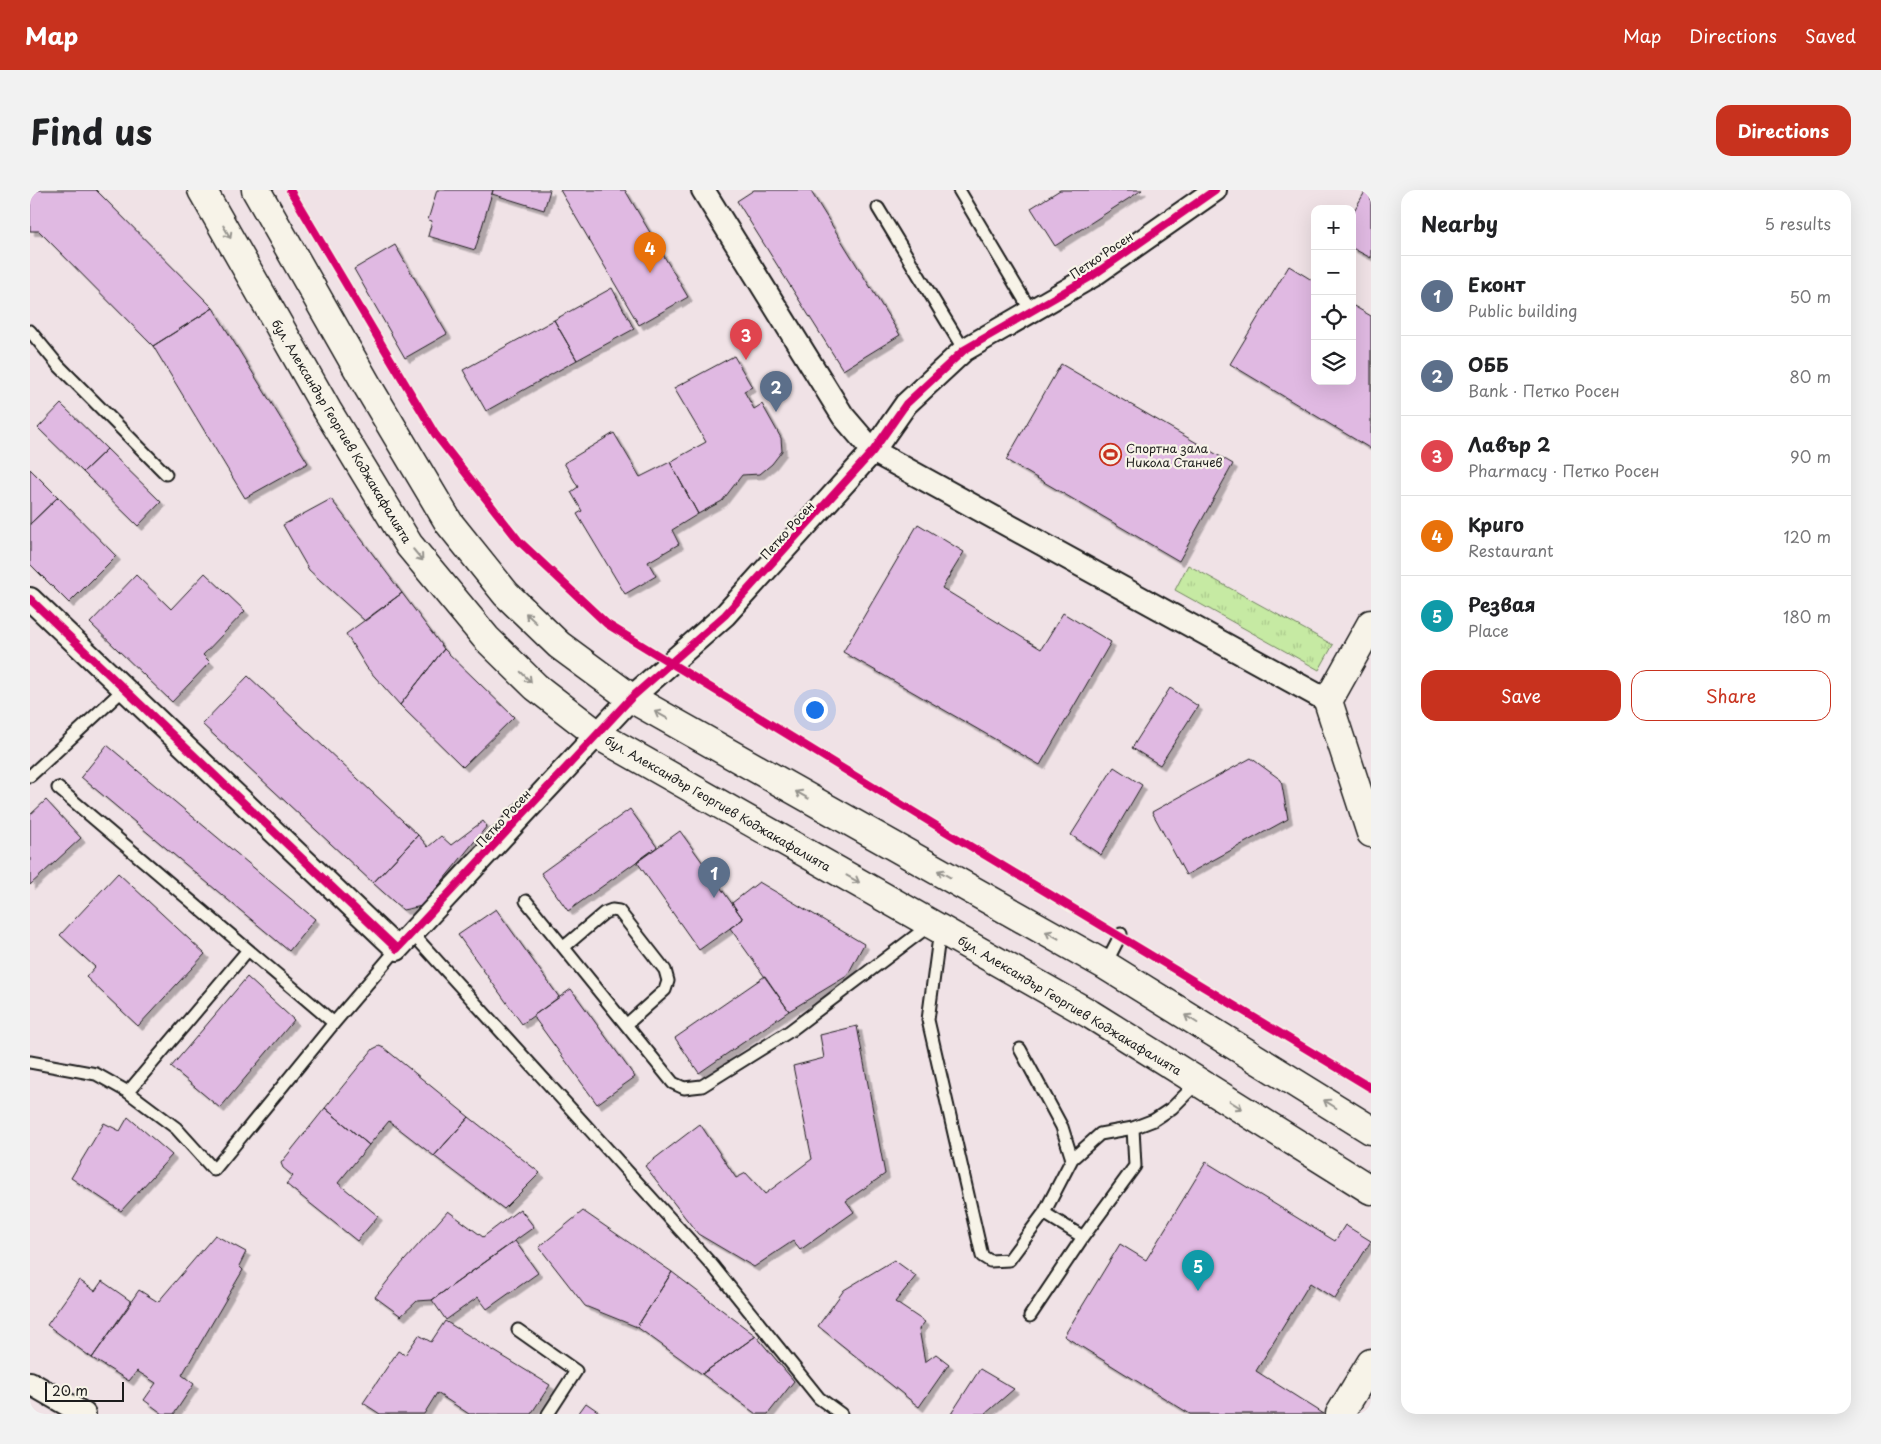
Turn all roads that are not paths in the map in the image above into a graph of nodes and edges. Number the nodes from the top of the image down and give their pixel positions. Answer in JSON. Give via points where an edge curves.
{"nodes":[{"id":1,"x":202,"y":190,"type":"edge"},
{"id":2,"x":256,"y":190,"type":"edge"},
{"id":3,"x":703,"y":190,"type":"edge"},
{"id":4,"x":959,"y":190,"type":"edge"},
{"id":5,"x":1215,"y":190,"type":"edge"},
{"id":6,"x":878,"y":208,"type":"dead end"},
{"id":7,"x":1031,"y":311,"type":"junction"},
{"id":8,"x":30,"y":331,"type":"edge"},
{"id":9,"x":964,"y":350,"type":"junction"},
{"id":10,"x":873,"y":451,"type":"junction"},
{"id":11,"x":166,"y":474,"type":"dead end"},
{"id":12,"x":30,"y":600,"type":"edge"},
{"id":13,"x":1371,"y":624,"type":"edge"},
{"id":14,"x":124,"y":689,"type":"junction"},
{"id":15,"x":630,"y":698,"type":"junction"},
{"id":16,"x":1328,"y":701,"type":"junction"},
{"id":17,"x":598,"y":734,"type":"junction"},
{"id":18,"x":30,"y":776,"type":"edge"},
{"id":19,"x":58,"y":788,"type":"dead end"},
{"id":20,"x":1371,"y":833,"type":"edge"},
{"id":21,"x":526,"y":901,"type":"dead end"},
{"id":22,"x":936,"y":926,"type":"junction"},
{"id":23,"x":1121,"y":934,"type":"dead end"},
{"id":24,"x":404,"y":941,"type":"junction"},
{"id":25,"x":564,"y":946,"type":"junction"},
{"id":26,"x":248,"y":950,"type":"junction"},
{"id":27,"x":1105,"y":965,"type":"junction"},
{"id":28,"x":334,"y":1023,"type":"junction"},
{"id":29,"x":627,"y":1024,"type":"junction"},
{"id":30,"x":1020,"y":1049,"type":"dead end"},
{"id":31,"x":30,"y":1062,"type":"edge"},
{"id":32,"x":1199,"y":1082,"type":"junction"},
{"id":33,"x":128,"y":1092,"type":"junction"},
{"id":34,"x":1133,"y":1128,"type":"junction"},
{"id":35,"x":1371,"y":1130,"type":"edge"},
{"id":36,"x":1072,"y":1159,"type":"junction"},
{"id":37,"x":1371,"y":1190,"type":"edge"},
{"id":38,"x":1044,"y":1213,"type":"junction"},
{"id":39,"x":1083,"y":1237,"type":"junction"},
{"id":40,"x":1030,"y":1316,"type":"dead end"},
{"id":41,"x":518,"y":1330,"type":"dead end"},
{"id":42,"x":1371,"y":1363,"type":"edge"},
{"id":43,"x":30,"y":1383,"type":"edge"},
{"id":44,"x":84,"y":1414,"type":"edge"},
{"id":45,"x":548,"y":1414,"type":"edge"},
{"id":46,"x":841,"y":1414,"type":"edge"},
{"id":47,"x":1340,"y":1414,"type":"edge"}],
"edges":[{"from":1,"to":17,"type":"main road","name":"бул. Александър Георгиев Коджакафалията","one_way":true,"via":[[327,410],[409,545],[486,638],[536,687]]},
{"from":15,"to":2,"type":"main road","one_way":true,"via":[[559,645],[506,594],[449,523]]},
{"from":3,"to":10,"type":"street","via":[[842,416]]},
{"from":4,"to":7,"type":"lane"},
{"from":5,"to":7,"type":"street","name":"Петко Росен","via":[[1092,276]]},
{"from":6,"to":9,"type":"lane"},
{"from":7,"to":9,"type":"street","name":"Петко Росен"},
{"from":8,"to":11,"type":"lane","via":[[58,365]]},
{"from":9,"to":10,"type":"street","name":"Петко Росен","via":[[906,404]]},
{"from":10,"to":15,"type":"street","name":"Петко Росен","via":[[725,615]]},
{"from":10,"to":16,"type":"street"},
{"from":12,"to":14,"type":"street"},
{"from":13,"to":16,"type":"main road"},
{"from":14,"to":18,"type":"lane"},
{"from":14,"to":24,"type":"street"},
{"from":15,"to":17,"type":"street","name":"Петко Росен"},
{"from":27,"to":15,"type":"main road","one_way":true},
{"from":16,"to":20,"type":"main road"},
{"from":17,"to":22,"type":"main road","name":"бул. Александър Георгиев Коджакафалията","one_way":true},
{"from":17,"to":24,"type":"street","name":"Петко Росен"},
{"from":19,"to":26,"type":"lane"},
{"from":21,"to":25,"type":"lane"},
{"from":22,"to":29,"type":"lane","via":[[790,1031],[702,1086],[684,1088],[673,1082]]},
{"from":22,"to":32,"type":"main road","name":"бул. Александър Георгиев Коджакафалията","via":[[1090,1014]]},
{"from":22,"to":38,"type":"lane","via":[[928,1020],[982,1256],[990,1261],[1009,1260]]},
{"from":23,"to":27,"type":"lane"},
{"from":24,"to":28,"type":"lane"},
{"from":24,"to":46,"type":"lane","via":[[712,1265],[819,1398]]},
{"from":25,"to":29,"type":"lane"},
{"from":25,"to":29,"type":"lane","via":[[604,912],[619,911],[665,970],[668,981],[665,990]]},
{"from":26,"to":28,"type":"lane"},
{"from":26,"to":33,"type":"lane"},
{"from":35,"to":27,"type":"main road","one_way":true},
{"from":28,"to":33,"type":"lane","via":[[214,1170],[176,1128]]},
{"from":30,"to":36,"type":"lane","via":[[1062,1128]]},
{"from":31,"to":33,"type":"lane","via":[[96,1074]]},
{"from":32,"to":34,"type":"lane","via":[[1172,1108]]},
{"from":32,"to":37,"type":"main road","name":"бул. Александър Георгиев Коджакафалията","one_way":true},
{"from":34,"to":36,"type":"lane","via":[[1100,1134]]},
{"from":34,"to":39,"type":"lane","via":[[1135,1166]]},
{"from":36,"to":38,"type":"lane"},
{"from":38,"to":39,"type":"lane"},
{"from":39,"to":40,"type":"lane"},
{"from":41,"to":45,"type":"lane","via":[[576,1371]]},
{"from":42,"to":47,"type":"main road"},
{"from":43,"to":44,"type":"street"}]}
